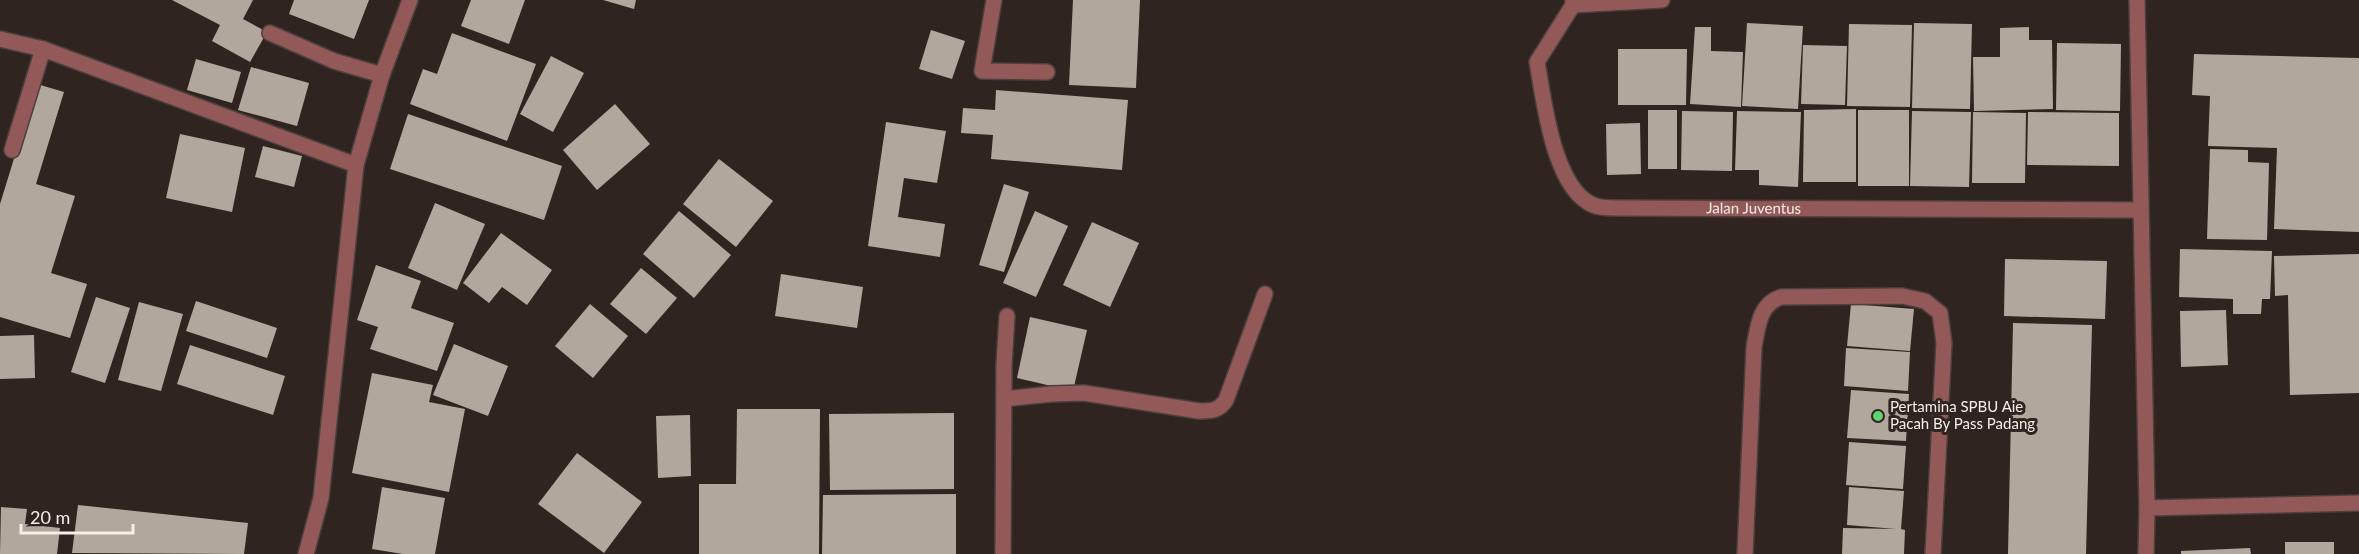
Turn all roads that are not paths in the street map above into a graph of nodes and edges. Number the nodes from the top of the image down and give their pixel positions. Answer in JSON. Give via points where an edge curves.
{"nodes":[{"id":1,"x":410,"y":0,"type":"edge"},
{"id":2,"x":994,"y":0,"type":"edge"},
{"id":3,"x":1662,"y":0,"type":"edge"},
{"id":4,"x":2137,"y":0,"type":"edge"},
{"id":5,"x":1573,"y":3,"type":"edge"},
{"id":6,"x":270,"y":33,"type":"dead end"},
{"id":7,"x":0,"y":39,"type":"edge"},
{"id":8,"x":43,"y":49,"type":"junction"},
{"id":9,"x":1047,"y":72,"type":"dead end"},
{"id":10,"x":382,"y":75,"type":"junction"},
{"id":11,"x":12,"y":150,"type":"dead end"},
{"id":12,"x":356,"y":165,"type":"junction"},
{"id":13,"x":2140,"y":210,"type":"junction"},
{"id":14,"x":1266,"y":294,"type":"dead end"},
{"id":15,"x":1007,"y":316,"type":"dead end"},
{"id":16,"x":1004,"y":399,"type":"junction"},
{"id":17,"x":2359,"y":503,"type":"edge"},
{"id":18,"x":2147,"y":508,"type":"junction"},
{"id":19,"x":306,"y":554,"type":"edge"},
{"id":20,"x":1003,"y":554,"type":"edge"},
{"id":21,"x":1744,"y":554,"type":"edge"},
{"id":22,"x":1934,"y":554,"type":"edge"},
{"id":23,"x":2146,"y":554,"type":"edge"}],
"edges":[{"from":1,"to":10,"type":"street"},
{"from":2,"to":9,"type":"street","via":[[982,70]]},
{"from":3,"to":5,"type":"street"},
{"from":4,"to":13,"type":"street"},
{"from":5,"to":13,"type":"street","name":"Jalan Juventus","via":[[1537,62],[1563,174],[1591,205]]},
{"from":6,"to":10,"type":"street","via":[[334,61]]},
{"from":7,"to":8,"type":"street"},
{"from":8,"to":11,"type":"street"},
{"from":8,"to":12,"type":"street"},
{"from":10,"to":12,"type":"street"},
{"from":12,"to":19,"type":"street","via":[[321,498]]},
{"from":13,"to":18,"type":"street"},
{"from":14,"to":16,"type":"street","via":[[1226,400],[1214,410],[1084,393]]},
{"from":15,"to":16,"type":"street"},
{"from":16,"to":20,"type":"street"},
{"from":17,"to":18,"type":"street"},
{"from":18,"to":23,"type":"street"},
{"from":21,"to":22,"type":"street","via":[[1754,347],[1759,318],[1766,306],[1781,297],[1902,296],[1925,301],[1940,313],[1944,343]]}]}
